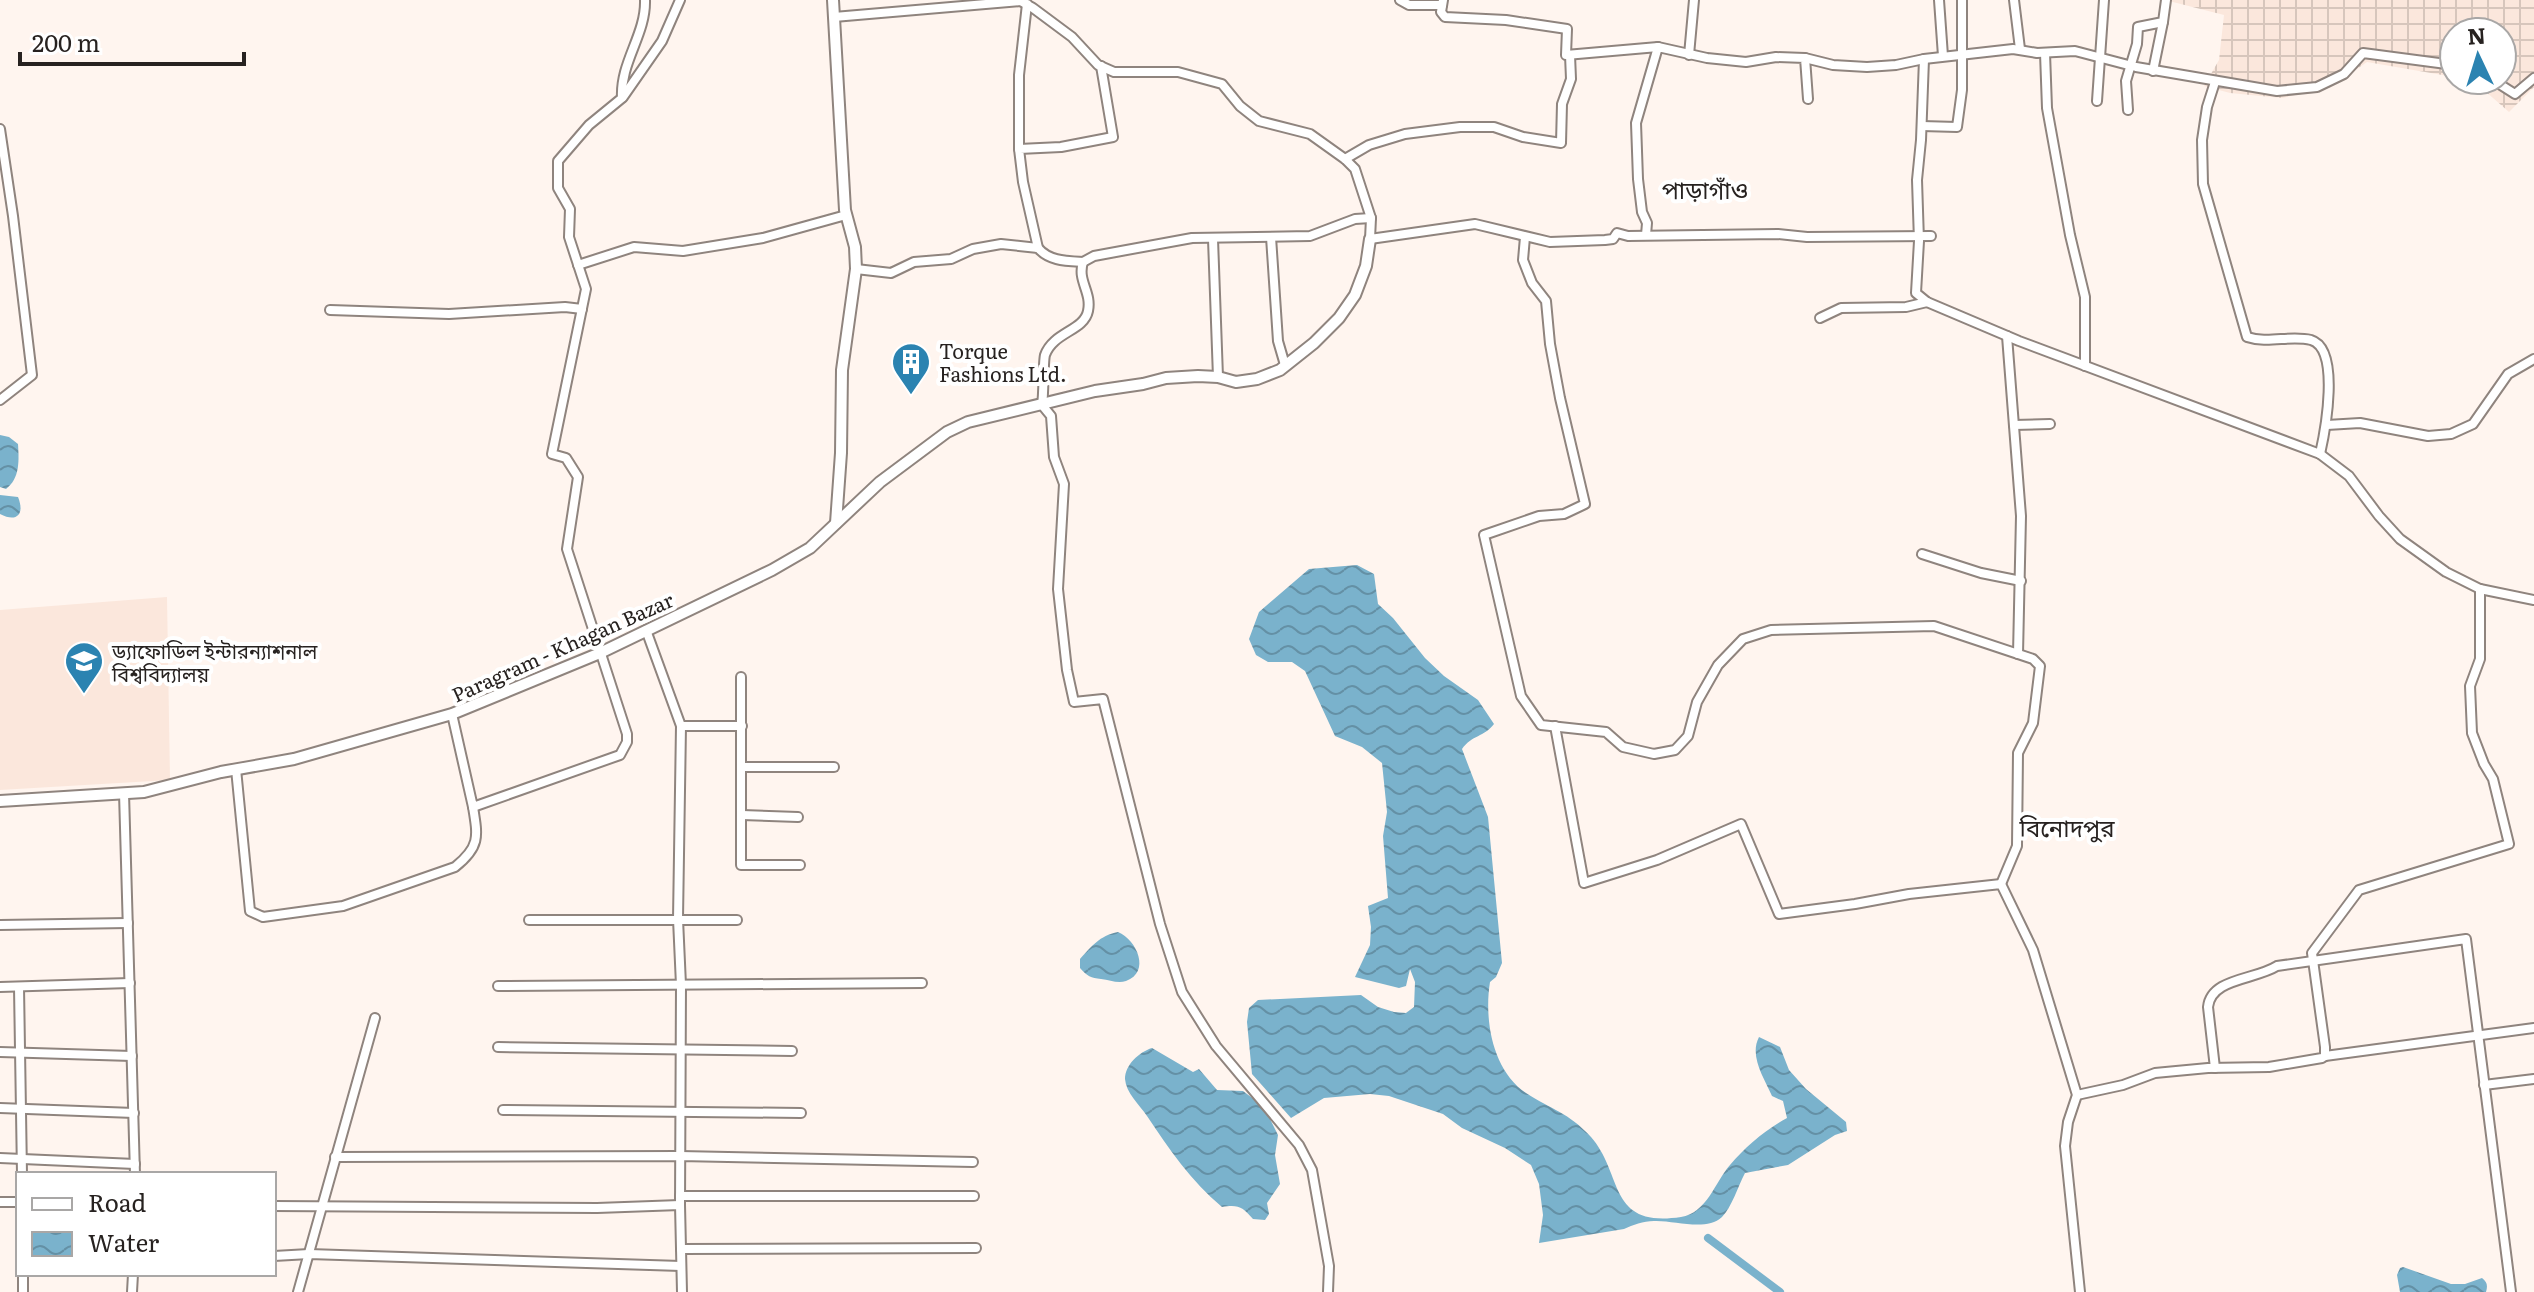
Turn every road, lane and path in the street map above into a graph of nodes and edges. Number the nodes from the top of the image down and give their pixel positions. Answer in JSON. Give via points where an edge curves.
{"nodes":[{"id":1,"x":645,"y":0,"type":"edge"},
{"id":2,"x":680,"y":0,"type":"edge"},
{"id":3,"x":833,"y":0,"type":"edge"},
{"id":4,"x":1400,"y":0,"type":"edge"},
{"id":5,"x":1694,"y":0,"type":"edge"},
{"id":6,"x":1939,"y":0,"type":"edge"},
{"id":7,"x":1962,"y":0,"type":"edge"},
{"id":8,"x":2014,"y":0,"type":"edge"},
{"id":9,"x":2104,"y":0,"type":"edge"},
{"id":10,"x":2166,"y":0,"type":"edge"},
{"id":11,"x":1022,"y":2,"type":"edge"},
{"id":12,"x":1442,"y":2,"type":"edge"},
{"id":13,"x":834,"y":17,"type":"junction"},
{"id":14,"x":2163,"y":22,"type":"junction"},
{"id":15,"x":1658,"y":47,"type":"junction"},
{"id":16,"x":2020,"y":49,"type":"junction"},
{"id":17,"x":2045,"y":53,"type":"junction"},
{"id":18,"x":1961,"y":54,"type":"junction"},
{"id":19,"x":1570,"y":55,"type":"junction"},
{"id":20,"x":1689,"y":55,"type":"junction"},
{"id":21,"x":1943,"y":56,"type":"junction"},
{"id":22,"x":1805,"y":58,"type":"junction"},
{"id":23,"x":2101,"y":58,"type":"junction"},
{"id":24,"x":1924,"y":59,"type":"junction"},
{"id":25,"x":2438,"y":63,"type":"edge"},
{"id":26,"x":1101,"y":66,"type":"junction"},
{"id":27,"x":2131,"y":66,"type":"junction"},
{"id":28,"x":2153,"y":71,"type":"junction"},
{"id":29,"x":2534,"y":78,"type":"edge"},
{"id":30,"x":2215,"y":82,"type":"junction"},
{"id":31,"x":2518,"y":91,"type":"edge"},
{"id":32,"x":622,"y":98,"type":"junction"},
{"id":33,"x":1808,"y":99,"type":"dead end"},
{"id":34,"x":2097,"y":101,"type":"dead end"},
{"id":35,"x":2128,"y":110,"type":"dead end"},
{"id":36,"x":1922,"y":126,"type":"junction"},
{"id":37,"x":0,"y":129,"type":"edge"},
{"id":38,"x":1019,"y":149,"type":"junction"},
{"id":39,"x":1345,"y":159,"type":"junction"},
{"id":40,"x":846,"y":215,"type":"junction"},
{"id":41,"x":1371,"y":218,"type":"junction"},
{"id":42,"x":1646,"y":235,"type":"junction"},
{"id":43,"x":1931,"y":236,"type":"dead end"},
{"id":44,"x":1271,"y":237,"type":"junction"},
{"id":45,"x":1525,"y":237,"type":"junction"},
{"id":46,"x":1919,"y":237,"type":"junction"},
{"id":47,"x":1213,"y":239,"type":"junction"},
{"id":48,"x":1370,"y":239,"type":"junction"},
{"id":49,"x":1038,"y":248,"type":"junction"},
{"id":50,"x":1083,"y":262,"type":"junction"},
{"id":51,"x":578,"y":265,"type":"junction"},
{"id":52,"x":856,"y":269,"type":"junction"},
{"id":53,"x":1927,"y":302,"type":"junction"},
{"id":54,"x":582,"y":309,"type":"junction"},
{"id":55,"x":330,"y":310,"type":"dead end"},
{"id":56,"x":1820,"y":318,"type":"dead end"},
{"id":57,"x":2007,"y":336,"type":"junction"},
{"id":58,"x":2534,"y":359,"type":"edge"},
{"id":59,"x":1285,"y":365,"type":"junction"},
{"id":60,"x":2085,"y":366,"type":"junction"},
{"id":61,"x":1218,"y":377,"type":"junction"},
{"id":62,"x":0,"y":400,"type":"edge"},
{"id":63,"x":1042,"y":405,"type":"junction"},
{"id":64,"x":2050,"y":424,"type":"dead end"},
{"id":65,"x":2014,"y":425,"type":"junction"},
{"id":66,"x":2327,"y":425,"type":"junction"},
{"id":67,"x":2320,"y":454,"type":"junction"},
{"id":68,"x":836,"y":523,"type":"junction"},
{"id":69,"x":1922,"y":554,"type":"dead end"},
{"id":70,"x":2021,"y":581,"type":"junction"},
{"id":71,"x":2480,"y":589,"type":"junction"},
{"id":72,"x":2534,"y":600,"type":"edge"},
{"id":73,"x":646,"y":630,"type":"junction"},
{"id":74,"x":600,"y":653,"type":"junction"},
{"id":75,"x":2018,"y":654,"type":"junction"},
{"id":76,"x":741,"y":677,"type":"dead end"},
{"id":77,"x":452,"y":714,"type":"junction"},
{"id":78,"x":681,"y":726,"type":"junction"},
{"id":79,"x":742,"y":726,"type":"junction"},
{"id":80,"x":1555,"y":726,"type":"junction"},
{"id":81,"x":742,"y":767,"type":"junction"},
{"id":82,"x":834,"y":767,"type":"dead end"},
{"id":83,"x":236,"y":769,"type":"junction"},
{"id":84,"x":124,"y":793,"type":"junction"},
{"id":85,"x":0,"y":801,"type":"edge"},
{"id":86,"x":473,"y":807,"type":"junction"},
{"id":87,"x":742,"y":815,"type":"junction"},
{"id":88,"x":798,"y":817,"type":"dead end"},
{"id":89,"x":800,"y":865,"type":"dead end"},
{"id":90,"x":2001,"y":884,"type":"junction"},
{"id":91,"x":678,"y":919,"type":"junction"},
{"id":92,"x":529,"y":920,"type":"dead end"},
{"id":93,"x":737,"y":920,"type":"dead end"},
{"id":94,"x":128,"y":923,"type":"junction"},
{"id":95,"x":0,"y":925,"type":"edge"},
{"id":96,"x":2313,"y":960,"type":"junction"},
{"id":97,"x":130,"y":983,"type":"junction"},
{"id":98,"x":922,"y":983,"type":"dead end"},
{"id":99,"x":681,"y":985,"type":"junction"},
{"id":100,"x":498,"y":986,"type":"dead end"},
{"id":101,"x":0,"y":987,"type":"edge"},
{"id":102,"x":19,"y":987,"type":"junction"},
{"id":103,"x":375,"y":1018,"type":"dead end"},
{"id":104,"x":2534,"y":1028,"type":"edge"},
{"id":105,"x":2478,"y":1036,"type":"junction"},
{"id":106,"x":498,"y":1047,"type":"dead end"},
{"id":107,"x":681,"y":1049,"type":"junction"},
{"id":108,"x":792,"y":1051,"type":"dead end"},
{"id":109,"x":0,"y":1052,"type":"edge"},
{"id":110,"x":21,"y":1052,"type":"junction"},
{"id":111,"x":132,"y":1056,"type":"junction"},
{"id":112,"x":2325,"y":1056,"type":"junction"},
{"id":113,"x":2215,"y":1068,"type":"junction"},
{"id":114,"x":2534,"y":1079,"type":"edge"},
{"id":115,"x":2484,"y":1085,"type":"junction"},
{"id":116,"x":2077,"y":1095,"type":"junction"},
{"id":117,"x":0,"y":1108,"type":"edge"},
{"id":118,"x":22,"y":1108,"type":"junction"},
{"id":119,"x":503,"y":1110,"type":"dead end"},
{"id":120,"x":680,"y":1110,"type":"junction"},
{"id":121,"x":134,"y":1113,"type":"junction"},
{"id":122,"x":801,"y":1113,"type":"dead end"},
{"id":123,"x":680,"y":1156,"type":"junction"},
{"id":124,"x":335,"y":1157,"type":"junction"},
{"id":125,"x":0,"y":1158,"type":"edge"},
{"id":126,"x":22,"y":1158,"type":"junction"},
{"id":127,"x":973,"y":1162,"type":"dead end"},
{"id":128,"x":135,"y":1164,"type":"junction"},
{"id":129,"x":22,"y":1172,"type":"edge"},
{"id":130,"x":135,"y":1172,"type":"edge"},
{"id":131,"x":974,"y":1196,"type":"dead end"},
{"id":132,"x":680,"y":1200,"type":"junction"},
{"id":133,"x":276,"y":1206,"type":"edge"},
{"id":134,"x":321,"y":1207,"type":"junction"},
{"id":135,"x":976,"y":1248,"type":"dead end"},
{"id":136,"x":681,"y":1249,"type":"junction"},
{"id":137,"x":309,"y":1254,"type":"junction"},
{"id":138,"x":276,"y":1256,"type":"edge"},
{"id":139,"x":681,"y":1266,"type":"junction"},
{"id":140,"x":298,"y":1292,"type":"edge"},
{"id":141,"x":682,"y":1292,"type":"edge"},
{"id":142,"x":1328,"y":1292,"type":"edge"},
{"id":143,"x":2080,"y":1292,"type":"edge"},
{"id":144,"x":2511,"y":1292,"type":"edge"}],
"edges":[{"from":1,"to":32,"type":"street","via":[[645,18],[621,82]]},
{"from":2,"to":32,"type":"street","via":[[662,41]]},
{"from":3,"to":13,"type":"street"},
{"from":4,"to":12,"type":"street","via":[[1409,5]]},
{"from":5,"to":20,"type":"street"},
{"from":6,"to":21,"type":"street"},
{"from":7,"to":18,"type":"street"},
{"from":8,"to":16,"type":"street"},
{"from":9,"to":23,"type":"street"},
{"from":10,"to":14,"type":"street"},
{"from":11,"to":13,"type":"street"},
{"from":11,"to":26,"type":"street","via":[[1072,37]]},
{"from":11,"to":38,"type":"street"},
{"from":12,"to":19,"type":"street","via":[[1445,17],[1567,29]]},
{"from":13,"to":40,"type":"street"},
{"from":14,"to":27,"type":"street","via":[[2138,27]]},
{"from":14,"to":28,"type":"street"},
{"from":15,"to":19,"type":"street"},
{"from":15,"to":20,"type":"street"},
{"from":15,"to":42,"type":"street","via":[[1636,123]]},
{"from":16,"to":17,"type":"street"},
{"from":16,"to":18,"type":"street"},
{"from":17,"to":23,"type":"street","via":[[2075,51]]},
{"from":17,"to":60,"type":"street","via":[[2047,108],[2085,297]]},
{"from":18,"to":21,"type":"street"},
{"from":18,"to":36,"type":"street","via":[[1957,127]]},
{"from":19,"to":39,"type":"street","via":[[1561,143],[1494,127],[1460,127],[1405,134]]},
{"from":20,"to":22,"type":"street","via":[[1746,62]]},
{"from":21,"to":24,"type":"street"},
{"from":22,"to":24,"type":"street","via":[[1867,67]]},
{"from":22,"to":33,"type":"street"},
{"from":23,"to":27,"type":"street"},
{"from":23,"to":34,"type":"street"},
{"from":24,"to":36,"type":"street"},
{"from":25,"to":30,"type":"street","via":[[2363,53],[2344,74],[2317,87],[2277,91]]},
{"from":26,"to":38,"type":"street","via":[[1113,137]]},
{"from":26,"to":39,"type":"street","via":[[1114,72],[1178,72],[1222,84],[1259,121],[1310,134]]},
{"from":27,"to":28,"type":"street"},
{"from":27,"to":35,"type":"street"},
{"from":28,"to":30,"type":"street"},
{"from":29,"to":31,"type":"street"},
{"from":30,"to":66,"type":"street","via":[[2202,140],[2203,184],[2247,337],[2319,345],[2328,368]]},
{"from":32,"to":51,"type":"street","via":[[558,161],[558,188],[570,209],[569,237]]},
{"from":36,"to":46,"type":"street"},
{"from":37,"to":62,"type":"street","via":[[32,375]]},
{"from":38,"to":49,"type":"street"},
{"from":39,"to":41,"type":"street","via":[[1355,169]]},
{"from":40,"to":51,"type":"street","via":[[763,238],[683,251],[634,247]]},
{"from":40,"to":52,"type":"street"},
{"from":41,"to":44,"type":"street","via":[[1310,236]]},
{"from":41,"to":48,"type":"street"},
{"from":42,"to":45,"type":"street","via":[[1617,233],[1613,239],[1566,242]]},
{"from":42,"to":46,"type":"street"},
{"from":43,"to":46,"type":"street"},
{"from":44,"to":47,"type":"street"},
{"from":44,"to":59,"type":"street","via":[[1278,341]]},
{"from":45,"to":48,"type":"street","via":[[1475,224]]},
{"from":45,"to":80,"type":"street","via":[[1523,260],[1546,301],[1560,398],[1585,504],[1484,535],[1521,696],[1541,725]]},
{"from":46,"to":53,"type":"street","via":[[1916,293]]},
{"from":47,"to":50,"type":"street","via":[[1099,254]]},
{"from":47,"to":61,"type":"street"},
{"from":48,"to":59,"type":"street","name":"Paragram - Khagan Bazar","via":[[1355,295],[1314,343]]},
{"from":49,"to":50,"type":"street","via":[[1062,261]]},
{"from":49,"to":52,"type":"street","via":[[1001,244],[951,259],[914,262],[891,273]]},
{"from":50,"to":63,"type":"street","via":[[1080,273],[1089,309],[1080,325],[1060,335],[1044,357]]},
{"from":51,"to":54,"type":"street","via":[[586,289]]},
{"from":52,"to":68,"type":"street","via":[[842,370]]},
{"from":53,"to":56,"type":"street","via":[[1841,308]]},
{"from":53,"to":57,"type":"street"},
{"from":54,"to":55,"type":"street","via":[[449,314]]},
{"from":54,"to":74,"type":"street","via":[[552,454],[566,458],[578,477],[567,549]]},
{"from":57,"to":60,"type":"street"},
{"from":57,"to":65,"type":"street"},
{"from":58,"to":66,"type":"street","via":[[2508,374],[2473,424],[2451,434],[2428,436],[2360,423]]},
{"from":59,"to":61,"type":"street","name":"Paragram - Khagan Bazar","via":[[1247,381]]},
{"from":60,"to":67,"type":"street"},
{"from":61,"to":63,"type":"street","name":"Paragram - Khagan Bazar","via":[[1166,378]]},
{"from":63,"to":68,"type":"street","name":"Paragram - Khagan Bazar","via":[[979,418],[947,432]]},
{"from":63,"to":142,"type":"street","via":[[1051,416],[1054,457],[1064,484],[1058,589],[1074,702],[1103,699],[1182,992],[1216,1046],[1299,1145],[1312,1170],[1329,1266]]},
{"from":64,"to":65,"type":"street"},
{"from":65,"to":70,"type":"street"},
{"from":66,"to":67,"type":"street"},
{"from":67,"to":71,"type":"street","via":[[2349,476],[2400,539]]},
{"from":68,"to":73,"type":"street","name":"Paragram - Khagan Bazar","via":[[810,548],[772,570]]},
{"from":69,"to":70,"type":"street"},
{"from":70,"to":75,"type":"street"},
{"from":71,"to":72,"type":"street"},
{"from":71,"to":96,"type":"street","via":[[2480,659],[2470,686],[2472,733],[2493,779],[2509,844],[2359,890],[2312,953]]},
{"from":73,"to":74,"type":"street","name":"Paragram - Khagan Bazar"},
{"from":73,"to":78,"type":"street"},
{"from":74,"to":77,"type":"street","name":"Paragram - Khagan Bazar"},
{"from":74,"to":86,"type":"street","via":[[627,734],[620,755]]},
{"from":75,"to":80,"type":"street","via":[[1934,626],[1771,630],[1743,639],[1718,665],[1697,702],[1688,736],[1675,750],[1654,754],[1623,747],[1606,732]]},
{"from":75,"to":90,"type":"street","via":[[2040,666],[2033,723],[2018,753],[2017,846]]},
{"from":76,"to":79,"type":"street"},
{"from":77,"to":83,"type":"street","name":"Paragram - Khagan Bazar","via":[[294,759]]},
{"from":77,"to":86,"type":"street"},
{"from":78,"to":79,"type":"street"},
{"from":78,"to":91,"type":"street"},
{"from":79,"to":81,"type":"street"},
{"from":80,"to":90,"type":"street","via":[[1584,883],[1657,860],[1741,824],[1779,914]]},
{"from":81,"to":82,"type":"street"},
{"from":81,"to":87,"type":"street"},
{"from":83,"to":84,"type":"street","name":"Paragram - Khagan Bazar"},
{"from":83,"to":86,"type":"street","via":[[250,911],[256,916],[343,906],[455,867],[478,837]]},
{"from":84,"to":85,"type":"street","name":"Paragram - Khagan Bazar"},
{"from":84,"to":94,"type":"street"},
{"from":87,"to":88,"type":"street"},
{"from":87,"to":89,"type":"street","via":[[741,865]]},
{"from":90,"to":116,"type":"street","via":[[2033,950]]},
{"from":91,"to":92,"type":"street"},
{"from":91,"to":93,"type":"street"},
{"from":91,"to":99,"type":"street"},
{"from":94,"to":95,"type":"street"},
{"from":94,"to":97,"type":"street"},
{"from":96,"to":105,"type":"street","via":[[2466,939]]},
{"from":96,"to":112,"type":"street"},
{"from":96,"to":113,"type":"street","via":[[2277,966],[2216,989],[2208,1007]]},
{"from":97,"to":102,"type":"street"},
{"from":97,"to":111,"type":"street"},
{"from":98,"to":99,"type":"street"},
{"from":99,"to":100,"type":"street"},
{"from":99,"to":107,"type":"street"},
{"from":101,"to":102,"type":"street"},
{"from":102,"to":110,"type":"street"},
{"from":103,"to":124,"type":"street"},
{"from":104,"to":105,"type":"street"},
{"from":105,"to":112,"type":"street"},
{"from":105,"to":115,"type":"street"},
{"from":106,"to":107,"type":"street"},
{"from":107,"to":108,"type":"street"},
{"from":107,"to":120,"type":"street"},
{"from":109,"to":110,"type":"street"},
{"from":110,"to":111,"type":"street"},
{"from":110,"to":118,"type":"street"},
{"from":111,"to":121,"type":"street"},
{"from":112,"to":113,"type":"street","via":[[2269,1067]]},
{"from":113,"to":116,"type":"street","via":[[2155,1073]]},
{"from":114,"to":115,"type":"street"},
{"from":115,"to":144,"type":"street"},
{"from":116,"to":143,"type":"street","via":[[2065,1146]]},
{"from":117,"to":118,"type":"street"},
{"from":118,"to":121,"type":"street"},
{"from":118,"to":126,"type":"street"},
{"from":119,"to":120,"type":"street"},
{"from":120,"to":122,"type":"street"},
{"from":120,"to":123,"type":"street"},
{"from":121,"to":128,"type":"street"},
{"from":123,"to":124,"type":"street"},
{"from":123,"to":127,"type":"street"},
{"from":123,"to":132,"type":"street"},
{"from":124,"to":134,"type":"street"},
{"from":125,"to":126,"type":"street"},
{"from":126,"to":128,"type":"street"},
{"from":126,"to":129,"type":"street"},
{"from":128,"to":130,"type":"street"},
{"from":131,"to":132,"type":"street"},
{"from":132,"to":134,"type":"street","via":[[597,1208]]},
{"from":132,"to":136,"type":"street"},
{"from":133,"to":134,"type":"street"},
{"from":134,"to":137,"type":"street"},
{"from":135,"to":136,"type":"street"},
{"from":136,"to":139,"type":"street"},
{"from":137,"to":138,"type":"street"},
{"from":137,"to":139,"type":"street"},
{"from":137,"to":140,"type":"street"},
{"from":139,"to":141,"type":"street"}]}
